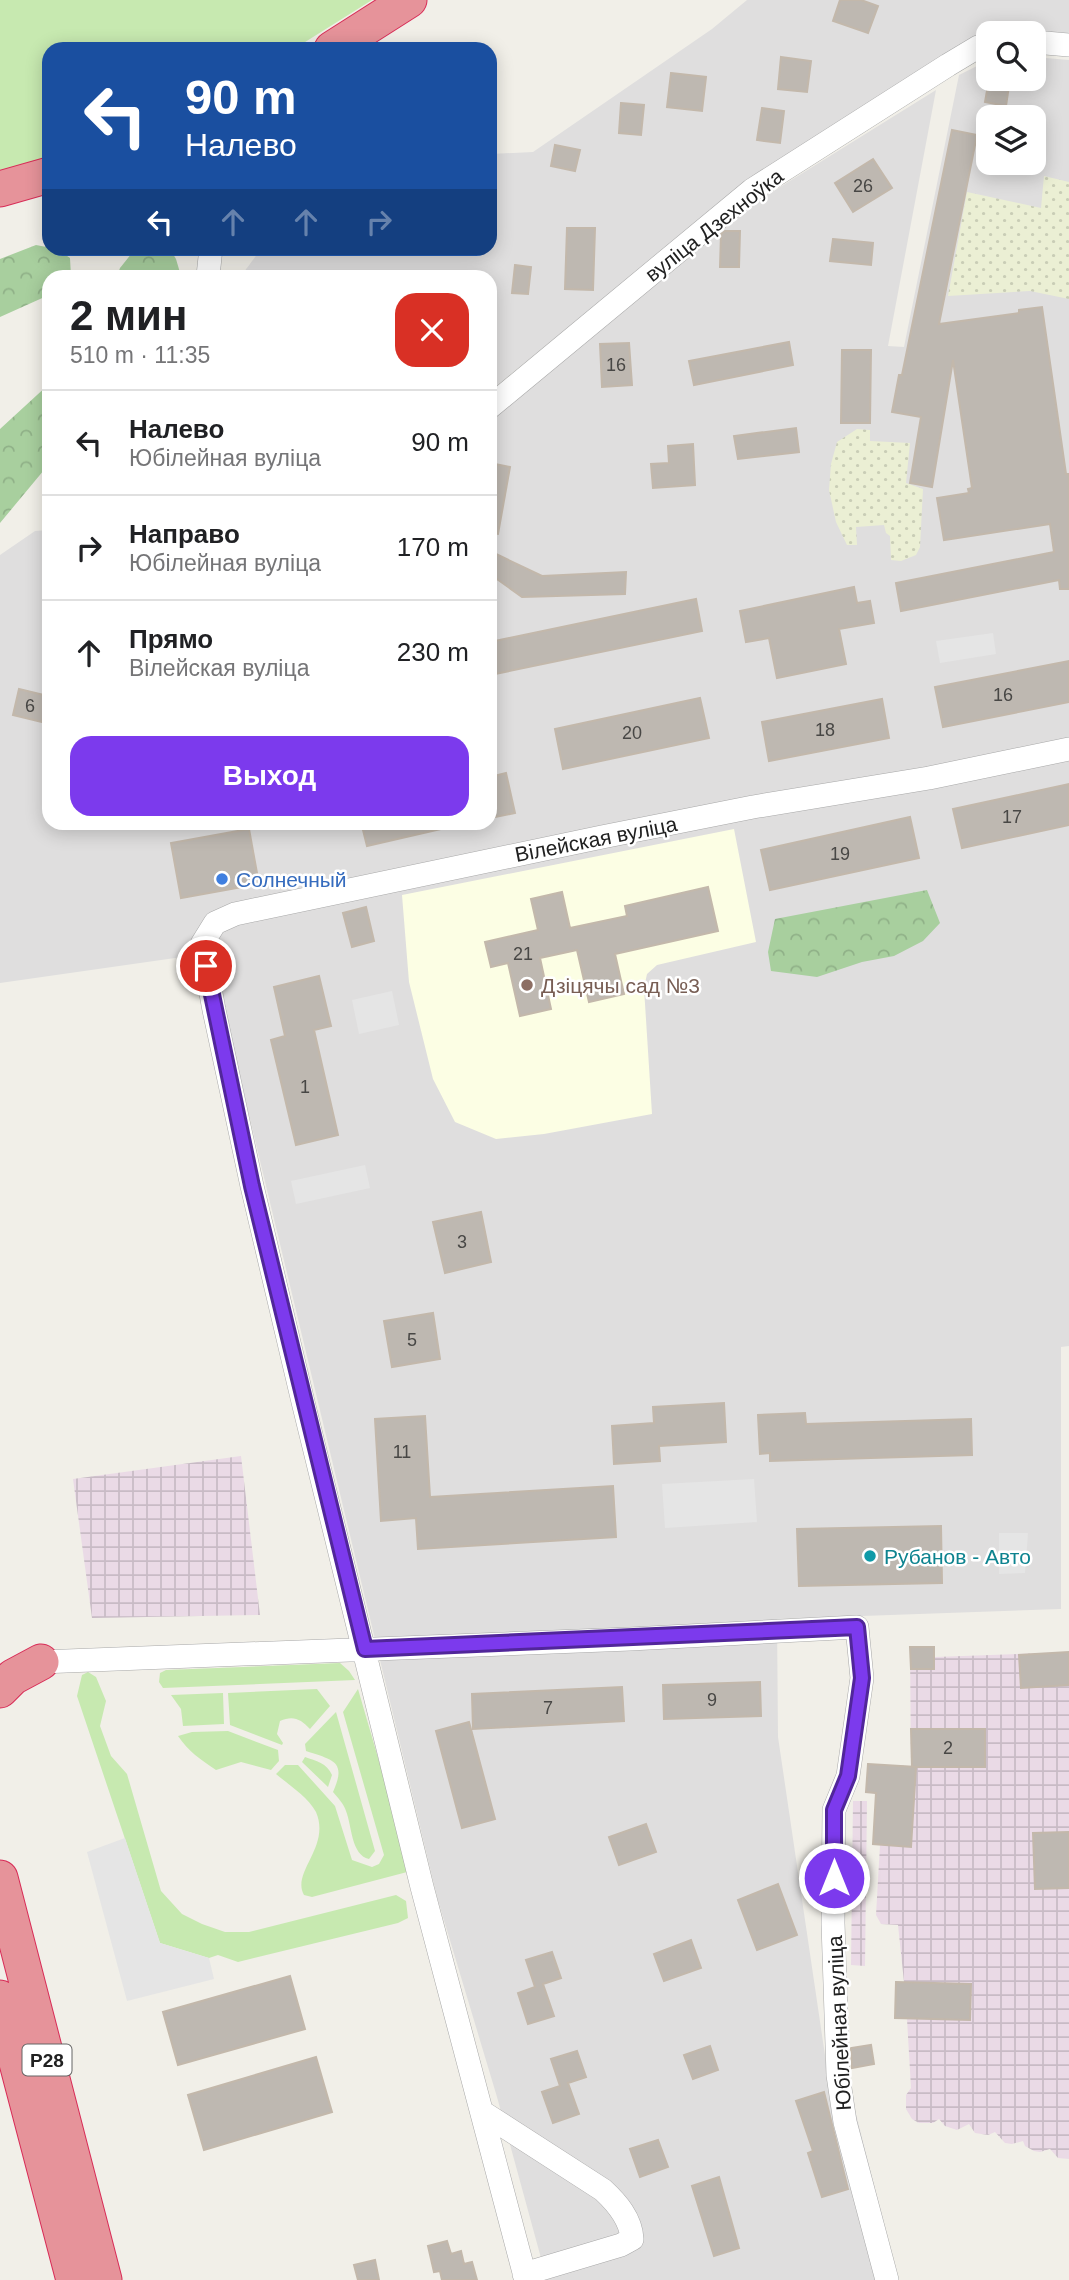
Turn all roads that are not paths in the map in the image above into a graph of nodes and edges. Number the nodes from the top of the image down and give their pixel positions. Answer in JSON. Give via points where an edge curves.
{"nodes":[{"id":1,"x":409,"y":0,"type":"edge"},
{"id":2,"x":343,"y":42,"type":"edge"},
{"id":3,"x":1046,"y":43,"type":"edge"},
{"id":4,"x":1069,"y":45,"type":"edge"},
{"id":5,"x":976,"y":48,"type":"edge"},
{"id":6,"x":42,"y":177,"type":"edge"},
{"id":7,"x":0,"y":189,"type":"edge"},
{"id":8,"x":497,"y":401,"type":"edge"},
{"id":9,"x":1069,"y":749,"type":"edge"},
{"id":10,"x":365,"y":1649,"type":"junction"},
{"id":11,"x":0,"y":1655,"type":"edge"},
{"id":12,"x":41,"y":1662,"type":"junction"},
{"id":13,"x":0,"y":1690,"type":"edge"},
{"id":14,"x":0,"y":1878,"type":"edge"},
{"id":15,"x":0,"y":1998,"type":"edge"},
{"id":16,"x":482,"y":2112,"type":"junction"},
{"id":17,"x":525,"y":2277,"type":"edge"},
{"id":18,"x":74,"y":2280,"type":"edge"},
{"id":19,"x":104,"y":2280,"type":"edge"},
{"id":20,"x":887,"y":2280,"type":"edge"}],
"edges":[{"from":1,"to":2,"type":"highway"},
{"from":3,"to":4,"type":"street"},
{"from":5,"to":8,"type":"street","name":"вуліца Дзехноўка","via":[[752,190]]},
{"from":6,"to":7,"type":"highway"},
{"from":9,"to":10,"type":"street","name":"Вілейская вуліца","via":[[602,837],[235,914],[215,923],[202,944],[214,1010]]},
{"from":10,"to":12,"type":"street"},
{"from":10,"to":16,"type":"street"},
{"from":10,"to":20,"type":"street","name":"Юбілейная вуліца","via":[[857,1627],[862,1678],[848,1776],[834,1810],[838,2075],[845,2122]]},
{"from":11,"to":12,"type":"highway"},
{"from":12,"to":13,"type":"highway"},
{"from":14,"to":19,"type":"highway","number":"Р28"},
{"from":15,"to":18,"type":"highway","number":"Р28"},
{"from":16,"to":17,"type":"street"},
{"from":16,"to":17,"type":"street","via":[[603,2190],[618,2204],[631,2228],[632,2239],[621,2245]]}]}
